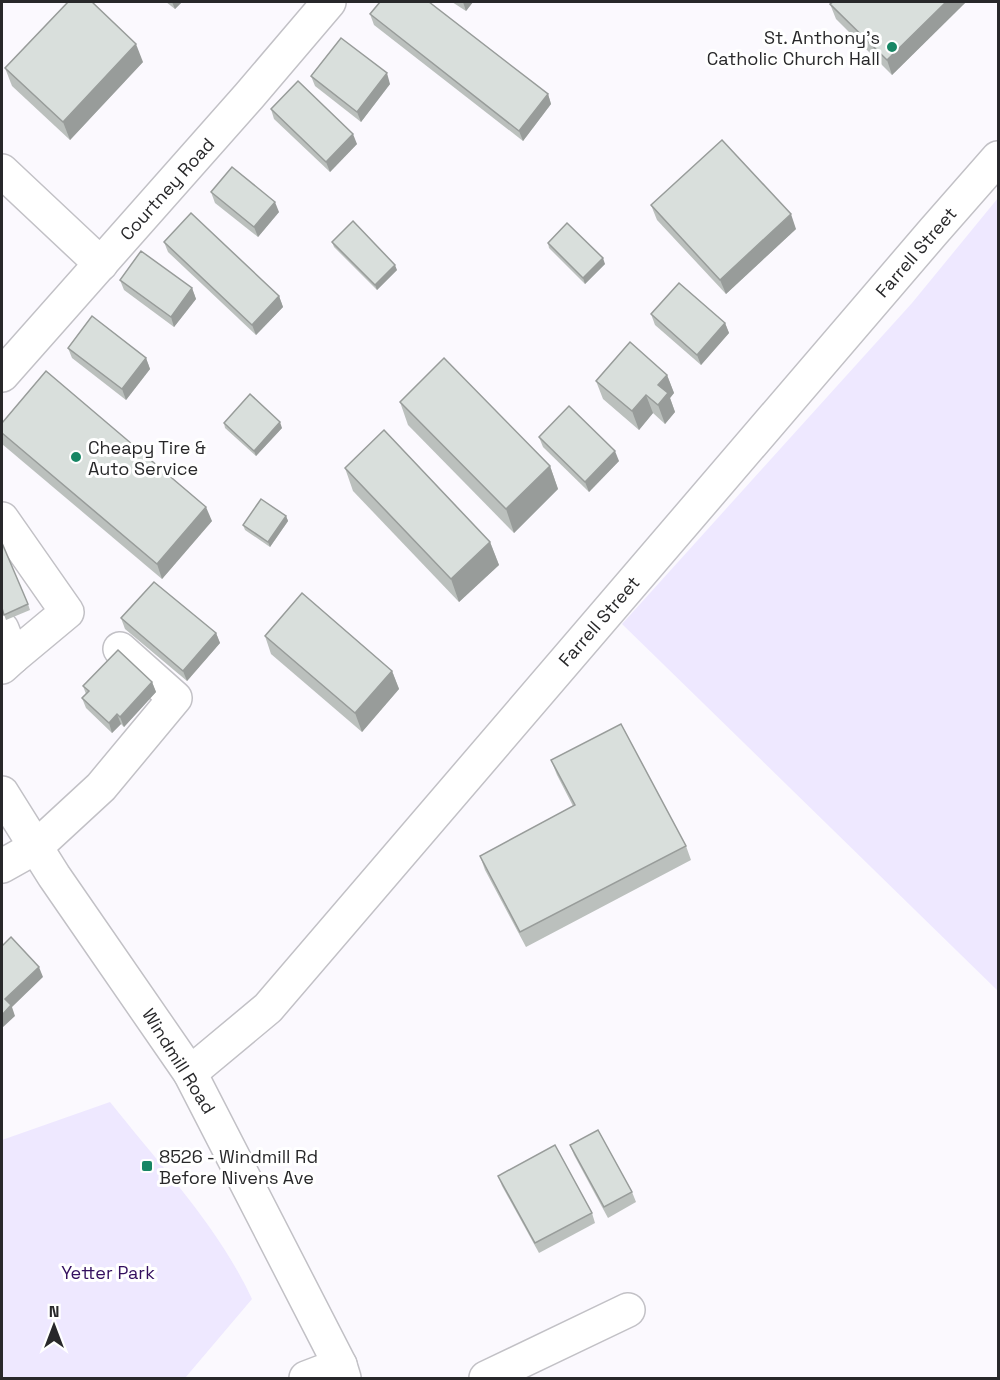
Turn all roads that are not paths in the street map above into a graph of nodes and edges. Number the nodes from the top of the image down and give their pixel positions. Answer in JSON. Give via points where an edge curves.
{"nodes":[{"id":1,"x":329,"y":2,"type":"edge"},
{"id":2,"x":999,"y":158,"type":"edge"},
{"id":3,"x":2,"y":171,"type":"edge"},
{"id":4,"x":101,"y":264,"type":"junction"},
{"id":5,"x":2,"y":372,"type":"edge"},
{"id":6,"x":2,"y":519,"type":"edge"},
{"id":7,"x":120,"y":649,"type":"edge"},
{"id":8,"x":5,"y":651,"type":"edge"},
{"id":9,"x":2,"y":793,"type":"edge"},
{"id":10,"x":36,"y":846,"type":"junction"},
{"id":11,"x":2,"y":866,"type":"edge"},
{"id":12,"x":190,"y":1073,"type":"junction"},
{"id":13,"x":628,"y":1310,"type":"dead end"},
{"id":14,"x":342,"y":1372,"type":"edge"},
{"id":15,"x":306,"y":1378,"type":"edge"},
{"id":16,"x":486,"y":1378,"type":"edge"}],
"edges":[{"from":1,"to":4,"type":"street","name":"Courtney Road"},
{"from":2,"to":12,"type":"street","name":"Farrell Street","via":[[268,1008]]},
{"from":3,"to":4,"type":"street"},
{"from":4,"to":5,"type":"street","name":"Courtney Road"},
{"from":6,"to":8,"type":"street","via":[[67,612]]},
{"from":7,"to":10,"type":"street","via":[[175,698],[101,788]]},
{"from":9,"to":10,"type":"street","name":"Windmill Road"},
{"from":10,"to":11,"type":"street"},
{"from":10,"to":12,"type":"street","name":"Windmill Road"},
{"from":12,"to":14,"type":"street","name":"Windmill Road"},
{"from":13,"to":16,"type":"street"},
{"from":14,"to":15,"type":"street"}]}
